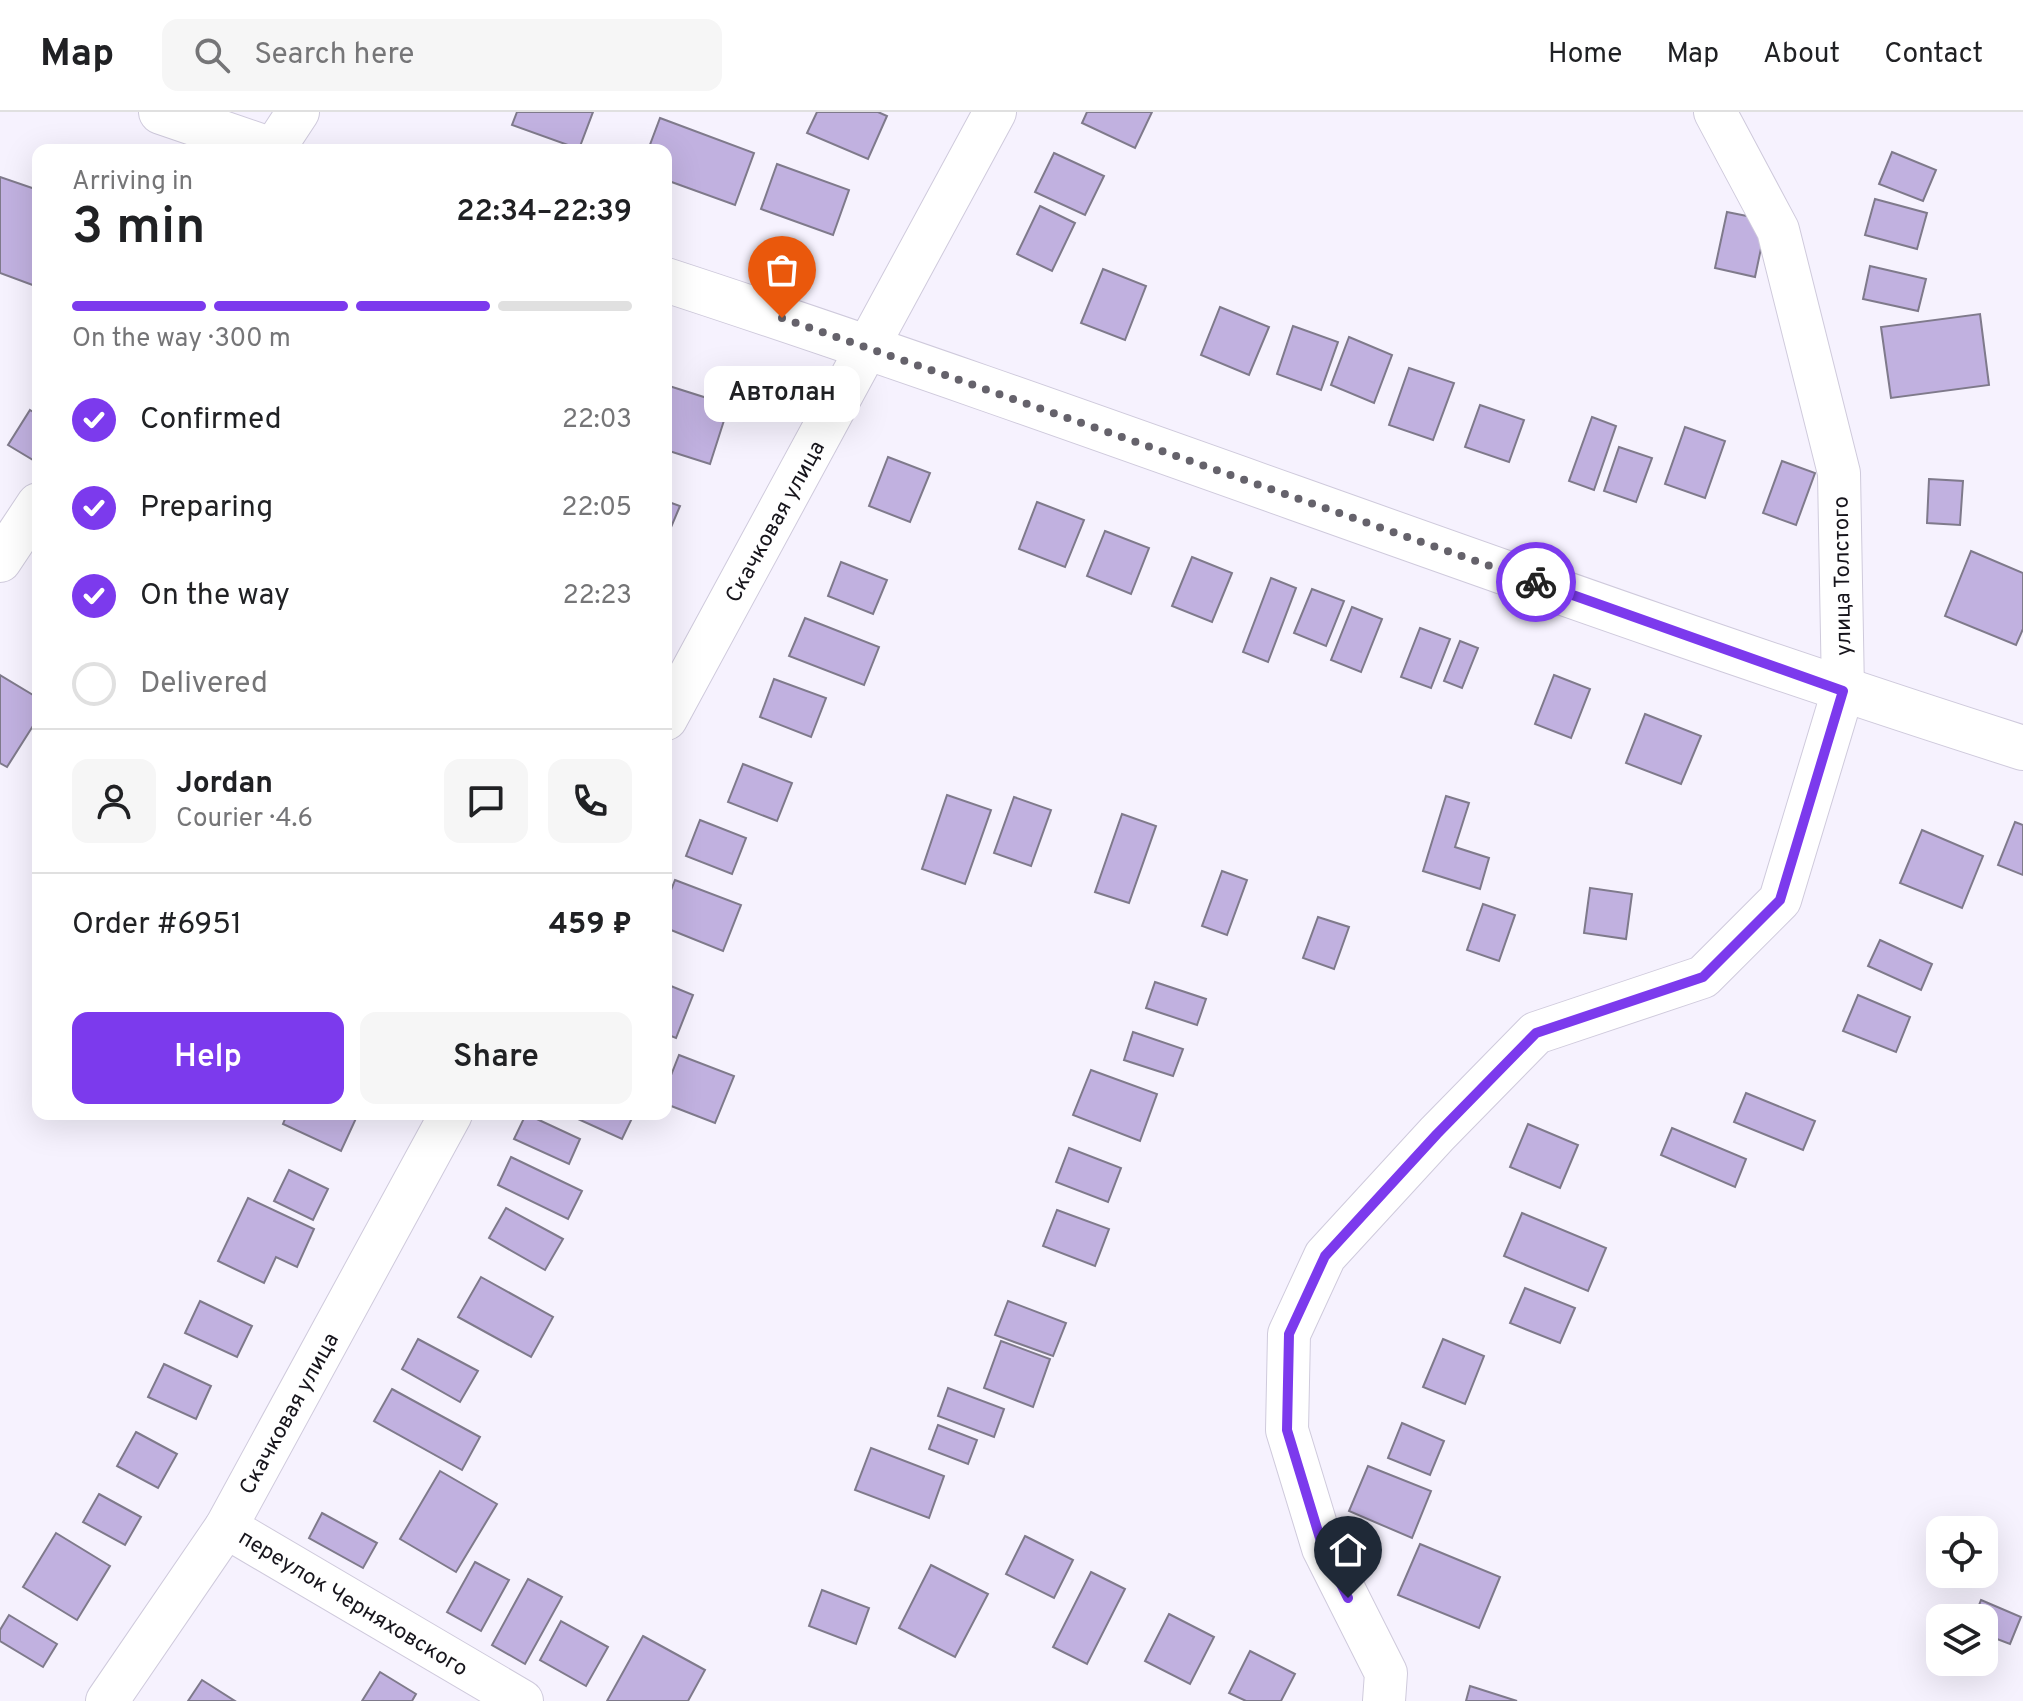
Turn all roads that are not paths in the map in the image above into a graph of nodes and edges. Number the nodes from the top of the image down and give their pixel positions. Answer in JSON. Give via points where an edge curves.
{"nodes":[{"id":1,"x":161,"y":112,"type":"edge"},
{"id":2,"x":298,"y":112,"type":"edge"},
{"id":3,"x":995,"y":112,"type":"edge"},
{"id":4,"x":1715,"y":112,"type":"edge"},
{"id":5,"x":255,"y":144,"type":"edge"},
{"id":6,"x":277,"y":144,"type":"edge"},
{"id":7,"x":672,"y":282,"type":"edge"},
{"id":8,"x":869,"y":346,"type":"junction"},
{"id":9,"x":32,"y":513,"type":"edge"},
{"id":10,"x":0,"y":561,"type":"edge"},
{"id":11,"x":1843,"y":691,"type":"junction"},
{"id":12,"x":672,"y":708,"type":"edge"},
{"id":13,"x":2023,"y":748,"type":"edge"},
{"id":14,"x":448,"y":1120,"type":"edge"},
{"id":15,"x":226,"y":1527,"type":"junction"},
{"id":16,"x":107,"y":1701,"type":"edge"},
{"id":17,"x":522,"y":1701,"type":"edge"},
{"id":18,"x":1384,"y":1701,"type":"edge"}],
"edges":[{"from":1,"to":5,"type":"main road"},
{"from":2,"to":6,"type":"street"},
{"from":3,"to":8,"type":"street","name":"Скачковая улица"},
{"from":4,"to":11,"type":"street","name":"улица Толстого","via":[[1778,230],[1839,473]]},
{"from":7,"to":8,"type":"main road"},
{"from":8,"to":11,"type":"main road"},
{"from":8,"to":12,"type":"street","name":"Скачковая улица"},
{"from":9,"to":10,"type":"street"},
{"from":11,"to":13,"type":"main road"},
{"from":11,"to":18,"type":"street","name":"улица Толстого","via":[[1780,900],[1703,977],[1536,1033],[1325,1256],[1289,1334],[1287,1430],[1323,1548],[1386,1673]]},
{"from":14,"to":15,"type":"street","name":"Скачковая улица"},
{"from":15,"to":16,"type":"street","name":"Скачковая улица"},
{"from":15,"to":17,"type":"street","name":"переулок Черняховского"}]}
